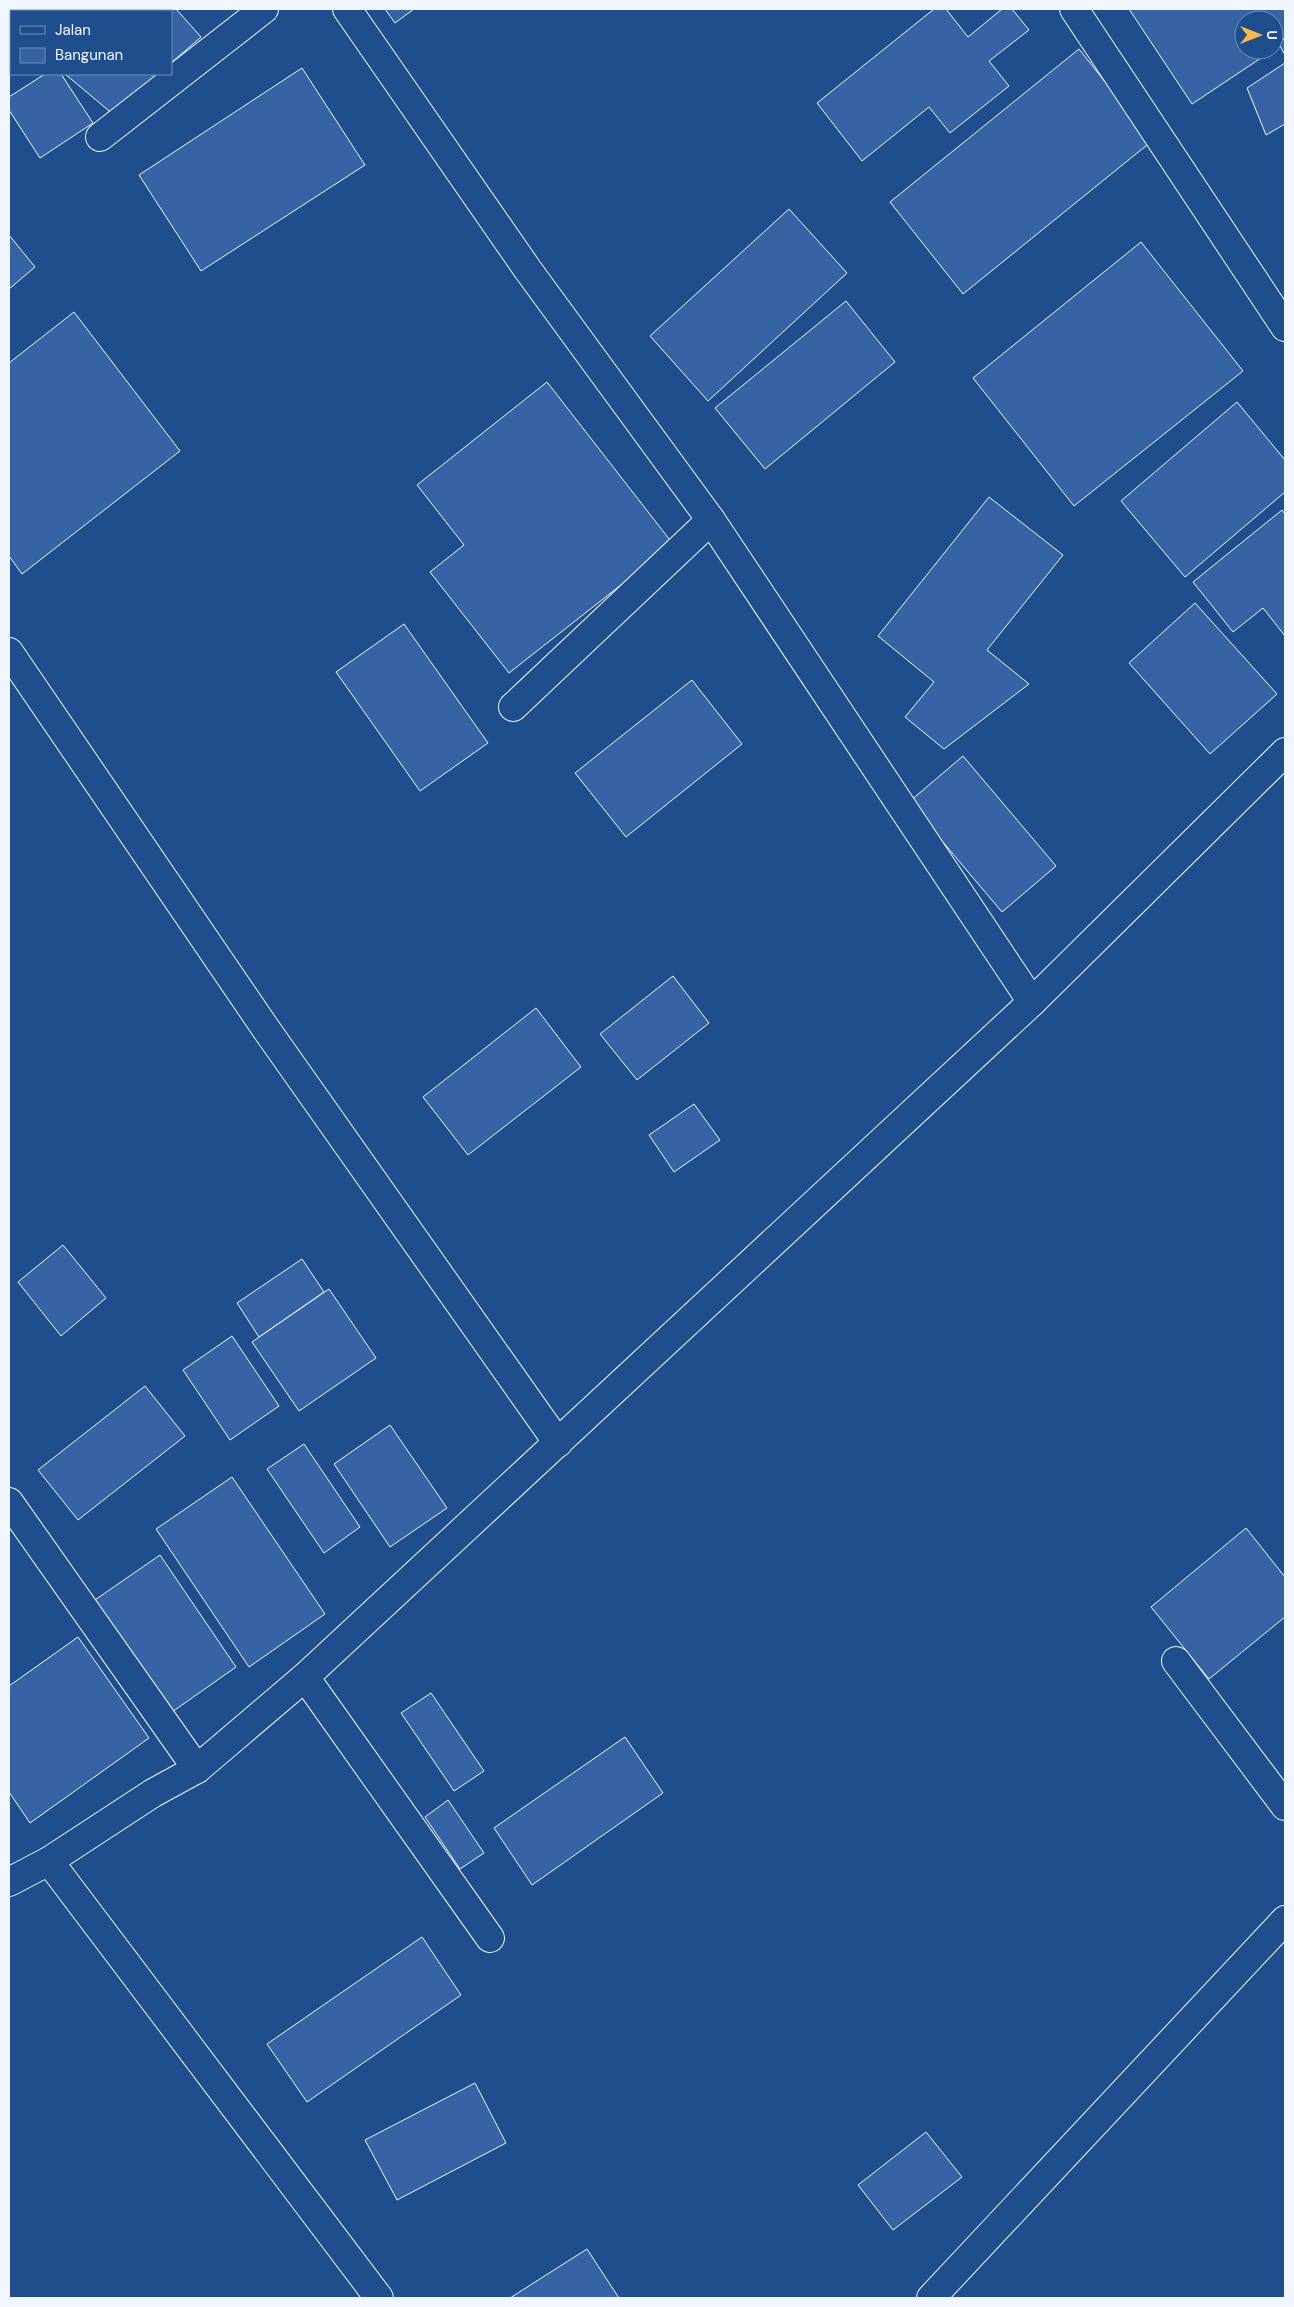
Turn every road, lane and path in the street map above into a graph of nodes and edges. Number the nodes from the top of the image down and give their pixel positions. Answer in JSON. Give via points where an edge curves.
{"nodes":[{"id":1,"x":264,"y":9,"type":"edge"},
{"id":2,"x":347,"y":9,"type":"edge"},
{"id":3,"x":1074,"y":9,"type":"edge"},
{"id":4,"x":100,"y":137,"type":"dead end"},
{"id":5,"x":1285,"y":327,"type":"edge"},
{"id":6,"x":711,"y":520,"type":"junction"},
{"id":7,"x":9,"y":652,"type":"edge"},
{"id":8,"x":513,"y":707,"type":"dead end"},
{"id":9,"x":1285,"y":752,"type":"edge"},
{"id":10,"x":1032,"y":1002,"type":"junction"},
{"id":11,"x":558,"y":1443,"type":"junction"},
{"id":12,"x":9,"y":1502,"type":"edge"},
{"id":13,"x":1176,"y":1661,"type":"dead end"},
{"id":14,"x":305,"y":1677,"type":"junction"},
{"id":15,"x":197,"y":1769,"type":"junction"},
{"id":16,"x":1285,"y":1806,"type":"edge"},
{"id":17,"x":49,"y":1861,"type":"junction"},
{"id":18,"x":9,"y":1882,"type":"edge"},
{"id":19,"x":1285,"y":1920,"type":"edge"},
{"id":20,"x":490,"y":1938,"type":"dead end"},
{"id":21,"x":379,"y":2298,"type":"edge"},
{"id":22,"x":931,"y":2298,"type":"edge"}],
"edges":[{"from":1,"to":4,"type":"street"},
{"from":2,"to":6,"type":"street","via":[[528,270]]},
{"from":3,"to":5,"type":"street"},
{"from":6,"to":8,"type":"street"},
{"from":6,"to":10,"type":"street"},
{"from":7,"to":11,"type":"street","via":[[272,1037]]},
{"from":9,"to":10,"type":"street"},
{"from":10,"to":11,"type":"street"},
{"from":11,"to":14,"type":"street"},
{"from":12,"to":15,"type":"street"},
{"from":13,"to":16,"type":"street"},
{"from":14,"to":15,"type":"street"},
{"from":14,"to":20,"type":"street"},
{"from":15,"to":17,"type":"street","via":[[152,1793]]},
{"from":17,"to":18,"type":"street"},
{"from":17,"to":21,"type":"street"},
{"from":19,"to":22,"type":"street"}]}
